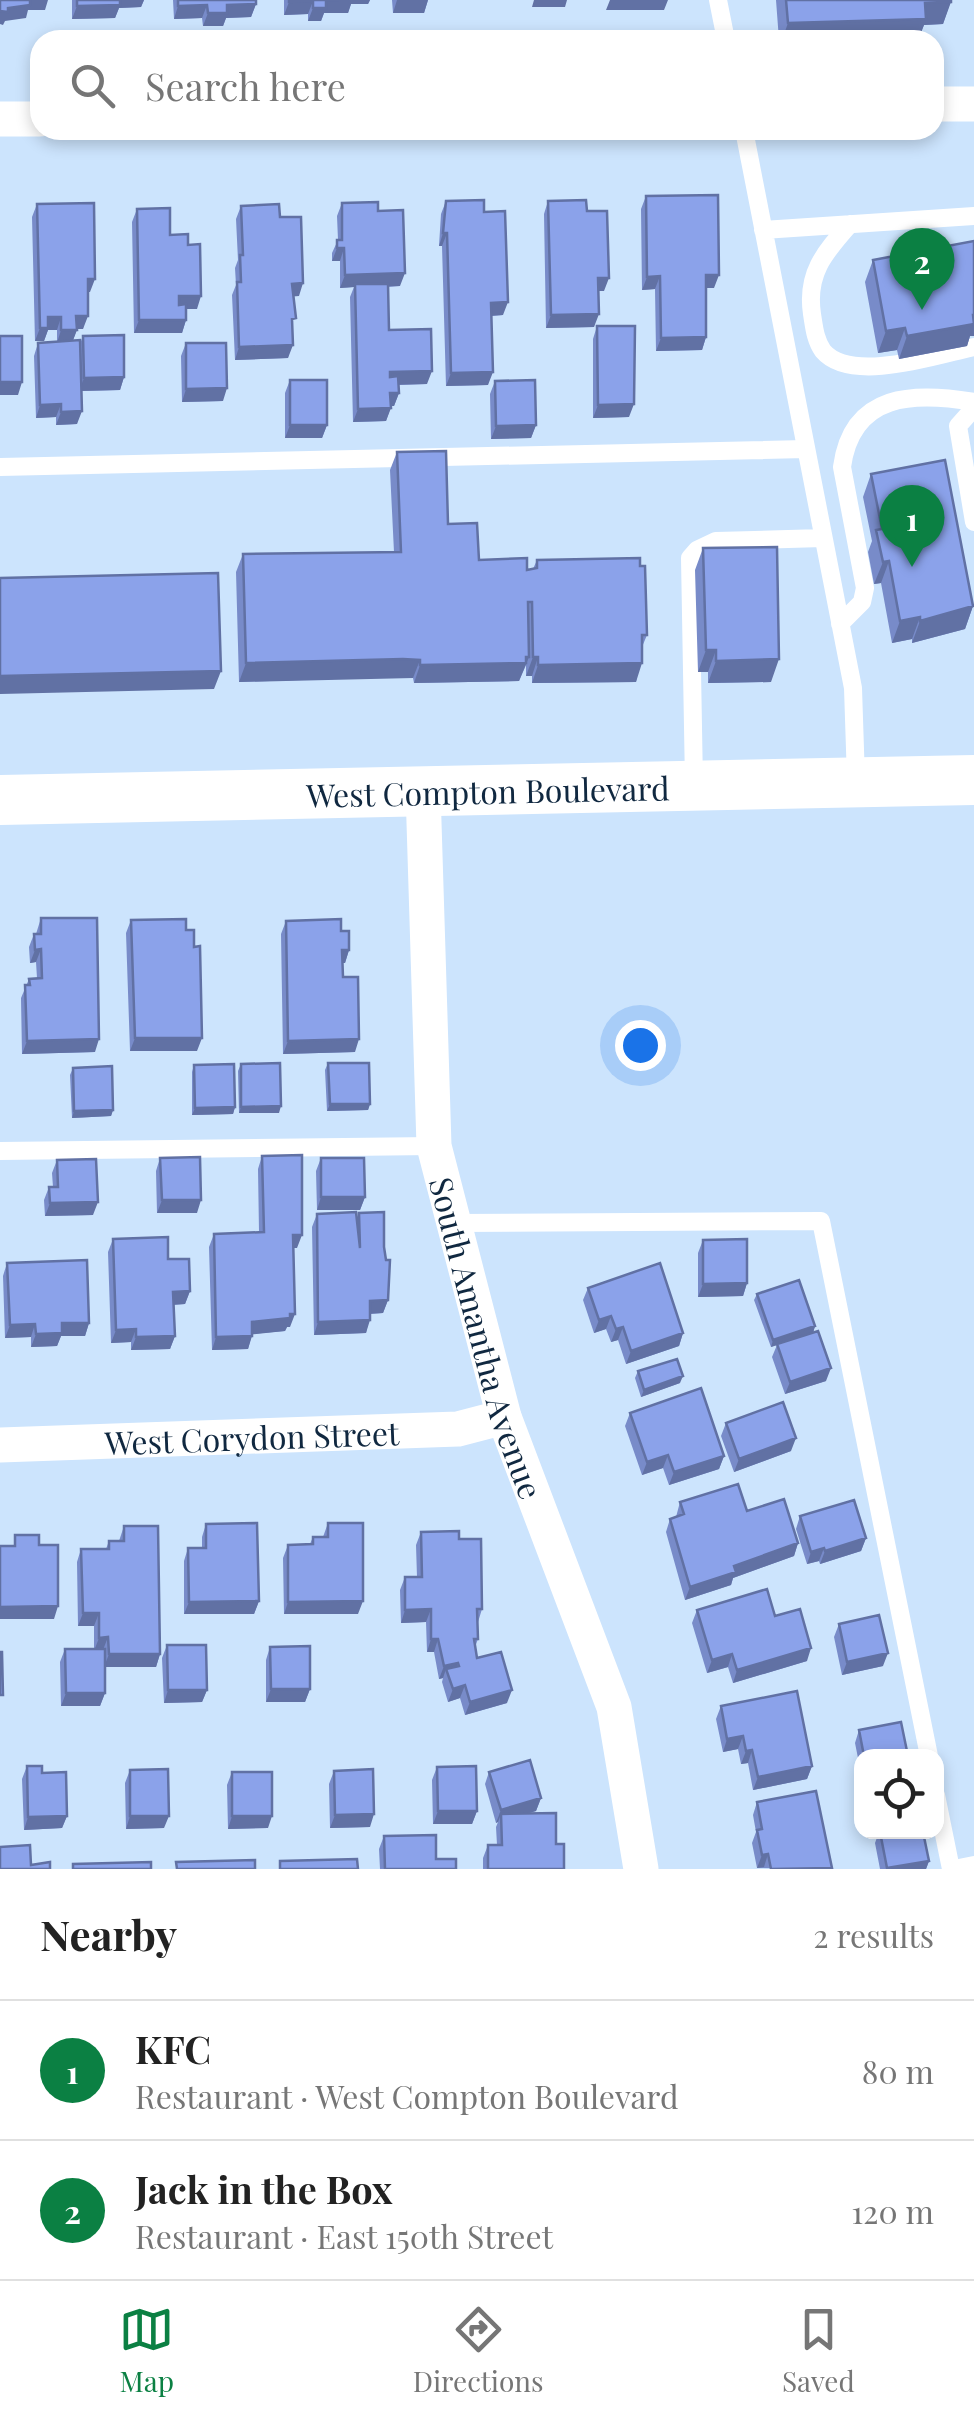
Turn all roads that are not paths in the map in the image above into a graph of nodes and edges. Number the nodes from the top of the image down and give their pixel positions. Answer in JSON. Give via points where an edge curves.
{"nodes":[{"id":1,"x":718,"y":0,"type":"edge"},
{"id":2,"x":724,"y":30,"type":"edge"},
{"id":3,"x":944,"y":104,"type":"edge"},
{"id":4,"x":974,"y":104,"type":"edge"},
{"id":5,"x":30,"y":118,"type":"edge"},
{"id":6,"x":0,"y":119,"type":"edge"},
{"id":7,"x":746,"y":140,"type":"edge"},
{"id":8,"x":974,"y":216,"type":"edge"},
{"id":9,"x":850,"y":224,"type":"junction"},
{"id":10,"x":763,"y":230,"type":"junction"},
{"id":11,"x":974,"y":347,"type":"edge"},
{"id":12,"x":974,"y":405,"type":"edge"},
{"id":13,"x":806,"y":449,"type":"junction"},
{"id":14,"x":0,"y":467,"type":"edge"},
{"id":15,"x":974,"y":522,"type":"edge"},
{"id":16,"x":824,"y":538,"type":"junction"},
{"id":17,"x":840,"y":624,"type":"junction"},
{"id":18,"x":974,"y":780,"type":"edge"},
{"id":19,"x":856,"y":781,"type":"junction"},
{"id":20,"x":694,"y":784,"type":"junction"},
{"id":21,"x":423,"y":790,"type":"junction"},
{"id":22,"x":0,"y":800,"type":"edge"},
{"id":23,"x":434,"y":1146,"type":"junction"},
{"id":24,"x":0,"y":1151,"type":"edge"},
{"id":25,"x":454,"y":1223,"type":"junction"},
{"id":26,"x":504,"y":1417,"type":"junction"},
{"id":27,"x":0,"y":1445,"type":"edge"},
{"id":28,"x":928,"y":1749,"type":"edge"},
{"id":29,"x":944,"y":1829,"type":"edge"},
{"id":30,"x":974,"y":1865,"type":"edge"},
{"id":31,"x":642,"y":1869,"type":"edge"},
{"id":32,"x":953,"y":1869,"type":"edge"}],
"edges":[{"from":1,"to":2,"type":"lane"},
{"from":3,"to":4,"type":"street"},
{"from":5,"to":6,"type":"street"},
{"from":7,"to":10,"type":"lane"},
{"from":8,"to":9,"type":"lane"},
{"from":9,"to":10,"type":"lane"},
{"from":9,"to":11,"type":"lane","via":[[812,278],[811,307],[825,353],[846,364],[876,367]]},
{"from":10,"to":13,"type":"lane"},
{"from":12,"to":15,"type":"lane","via":[[958,426]]},
{"from":12,"to":17,"type":"lane","via":[[937,396],[900,399],[881,405],[853,432],[842,467],[864,588],[862,602]]},
{"from":13,"to":14,"type":"lane"},
{"from":13,"to":16,"type":"lane"},
{"from":16,"to":17,"type":"lane"},
{"from":16,"to":20,"type":"lane","via":[[716,540],[690,558]]},
{"from":17,"to":19,"type":"lane","via":[[853,688]]},
{"from":18,"to":19,"type":"main road","name":"West Compton Boulevard"},
{"from":19,"to":20,"type":"main road","name":"West Compton Boulevard"},
{"from":20,"to":21,"type":"main road","name":"West Compton Boulevard"},
{"from":21,"to":22,"type":"main road","name":"West Compton Boulevard"},
{"from":21,"to":23,"type":"street","name":"South Amantha Avenue"},
{"from":23,"to":24,"type":"lane"},
{"from":23,"to":25,"type":"street","name":"South Amantha Avenue"},
{"from":25,"to":26,"type":"street","name":"South Amantha Avenue"},
{"from":25,"to":28,"type":"lane","via":[[821,1221]]},
{"from":26,"to":27,"type":"street","name":"West Corydon Street","via":[[458,1429]]},
{"from":26,"to":31,"type":"street","name":"South Amantha Avenue","via":[[614,1707]]},
{"from":29,"to":32,"type":"lane"},
{"from":30,"to":32,"type":"lane"}]}
